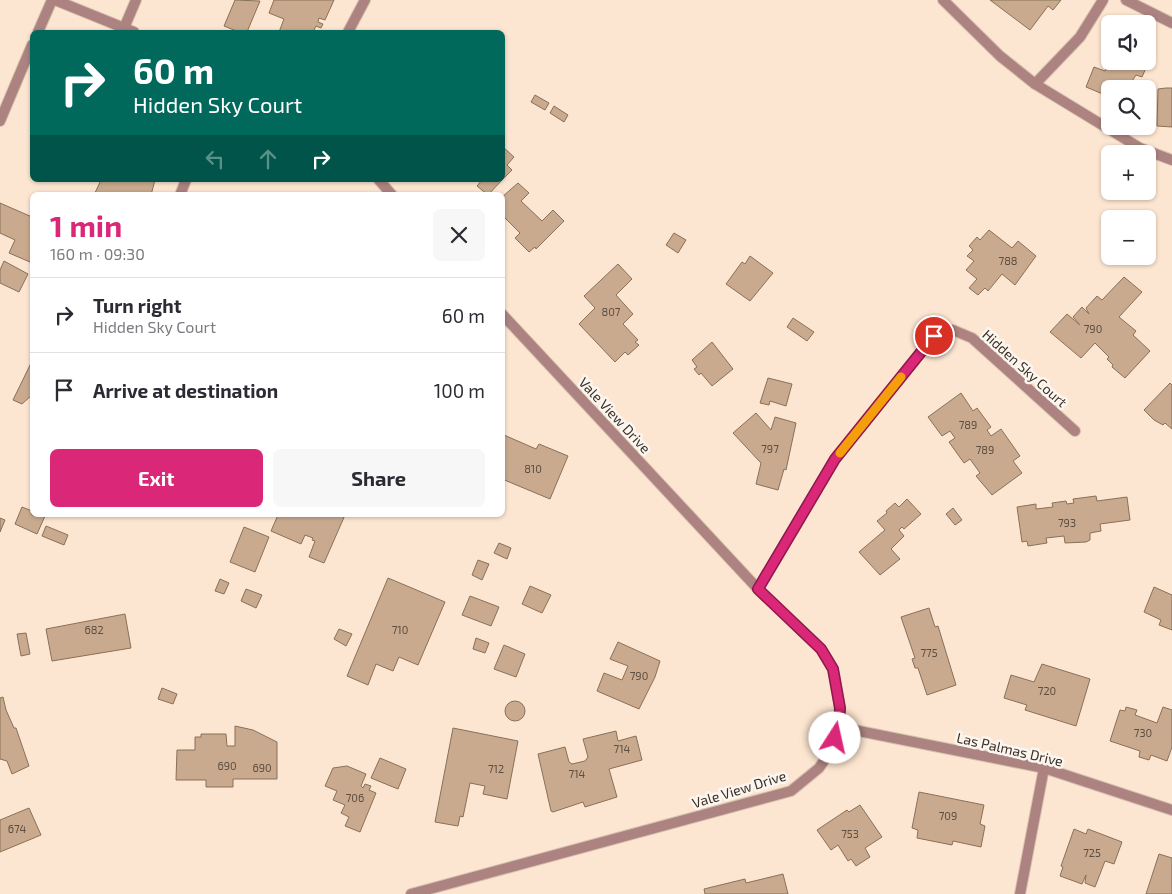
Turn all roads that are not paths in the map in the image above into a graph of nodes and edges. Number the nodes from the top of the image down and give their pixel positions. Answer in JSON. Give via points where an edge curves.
{"nodes":[{"id":1,"x":53,"y":0,"type":"edge"},
{"id":2,"x":136,"y":0,"type":"edge"},
{"id":3,"x":365,"y":0,"type":"edge"},
{"id":4,"x":943,"y":0,"type":"edge"},
{"id":5,"x":1104,"y":0,"type":"edge"},
{"id":6,"x":1126,"y":0,"type":"edge"},
{"id":7,"x":1172,"y":22,"type":"edge"},
{"id":8,"x":39,"y":30,"type":"edge"},
{"id":9,"x":129,"y":30,"type":"edge"},
{"id":10,"x":349,"y":30,"type":"edge"},
{"id":11,"x":30,"y":50,"type":"edge"},
{"id":12,"x":1035,"y":84,"type":"junction"},
{"id":13,"x":0,"y":121,"type":"edge"},
{"id":14,"x":1172,"y":160,"type":"edge"},
{"id":15,"x":381,"y":182,"type":"edge"},
{"id":16,"x":389,"y":192,"type":"edge"},
{"id":17,"x":505,"y":317,"type":"edge"},
{"id":18,"x":1075,"y":431,"type":"dead end"},
{"id":19,"x":758,"y":589,"type":"junction"},
{"id":20,"x":839,"y":727,"type":"junction"},
{"id":21,"x":1044,"y":768,"type":"junction"},
{"id":22,"x":1172,"y":810,"type":"edge"},
{"id":23,"x":411,"y":894,"type":"edge"},
{"id":24,"x":1020,"y":894,"type":"edge"}],
"edges":[{"from":1,"to":8,"type":"street"},
{"from":1,"to":9,"type":"street"},
{"from":2,"to":9,"type":"street"},
{"from":3,"to":10,"type":"street"},
{"from":4,"to":12,"type":"street","via":[[1000,56]]},
{"from":5,"to":12,"type":"street","via":[[1080,37]]},
{"from":6,"to":7,"type":"street"},
{"from":11,"to":13,"type":"street"},
{"from":12,"to":14,"type":"street","via":[[1140,148]]},
{"from":15,"to":16,"type":"street"},
{"from":17,"to":19,"type":"street","name":"Vale View Drive"},
{"from":18,"to":19,"type":"street","name":"Hidden Sky Court","via":[[972,338],[953,330],[934,336],[835,459]]},
{"from":19,"to":20,"type":"street","name":"Vale View Drive","via":[[821,649],[833,669],[840,708]]},
{"from":20,"to":21,"type":"street","name":"Las Palmas Drive"},
{"from":20,"to":23,"type":"street","name":"Vale View Drive","via":[[832,749],[819,768],[791,791]]},
{"from":21,"to":22,"type":"street","name":"Las Palmas Drive"},
{"from":21,"to":24,"type":"street"}]}
